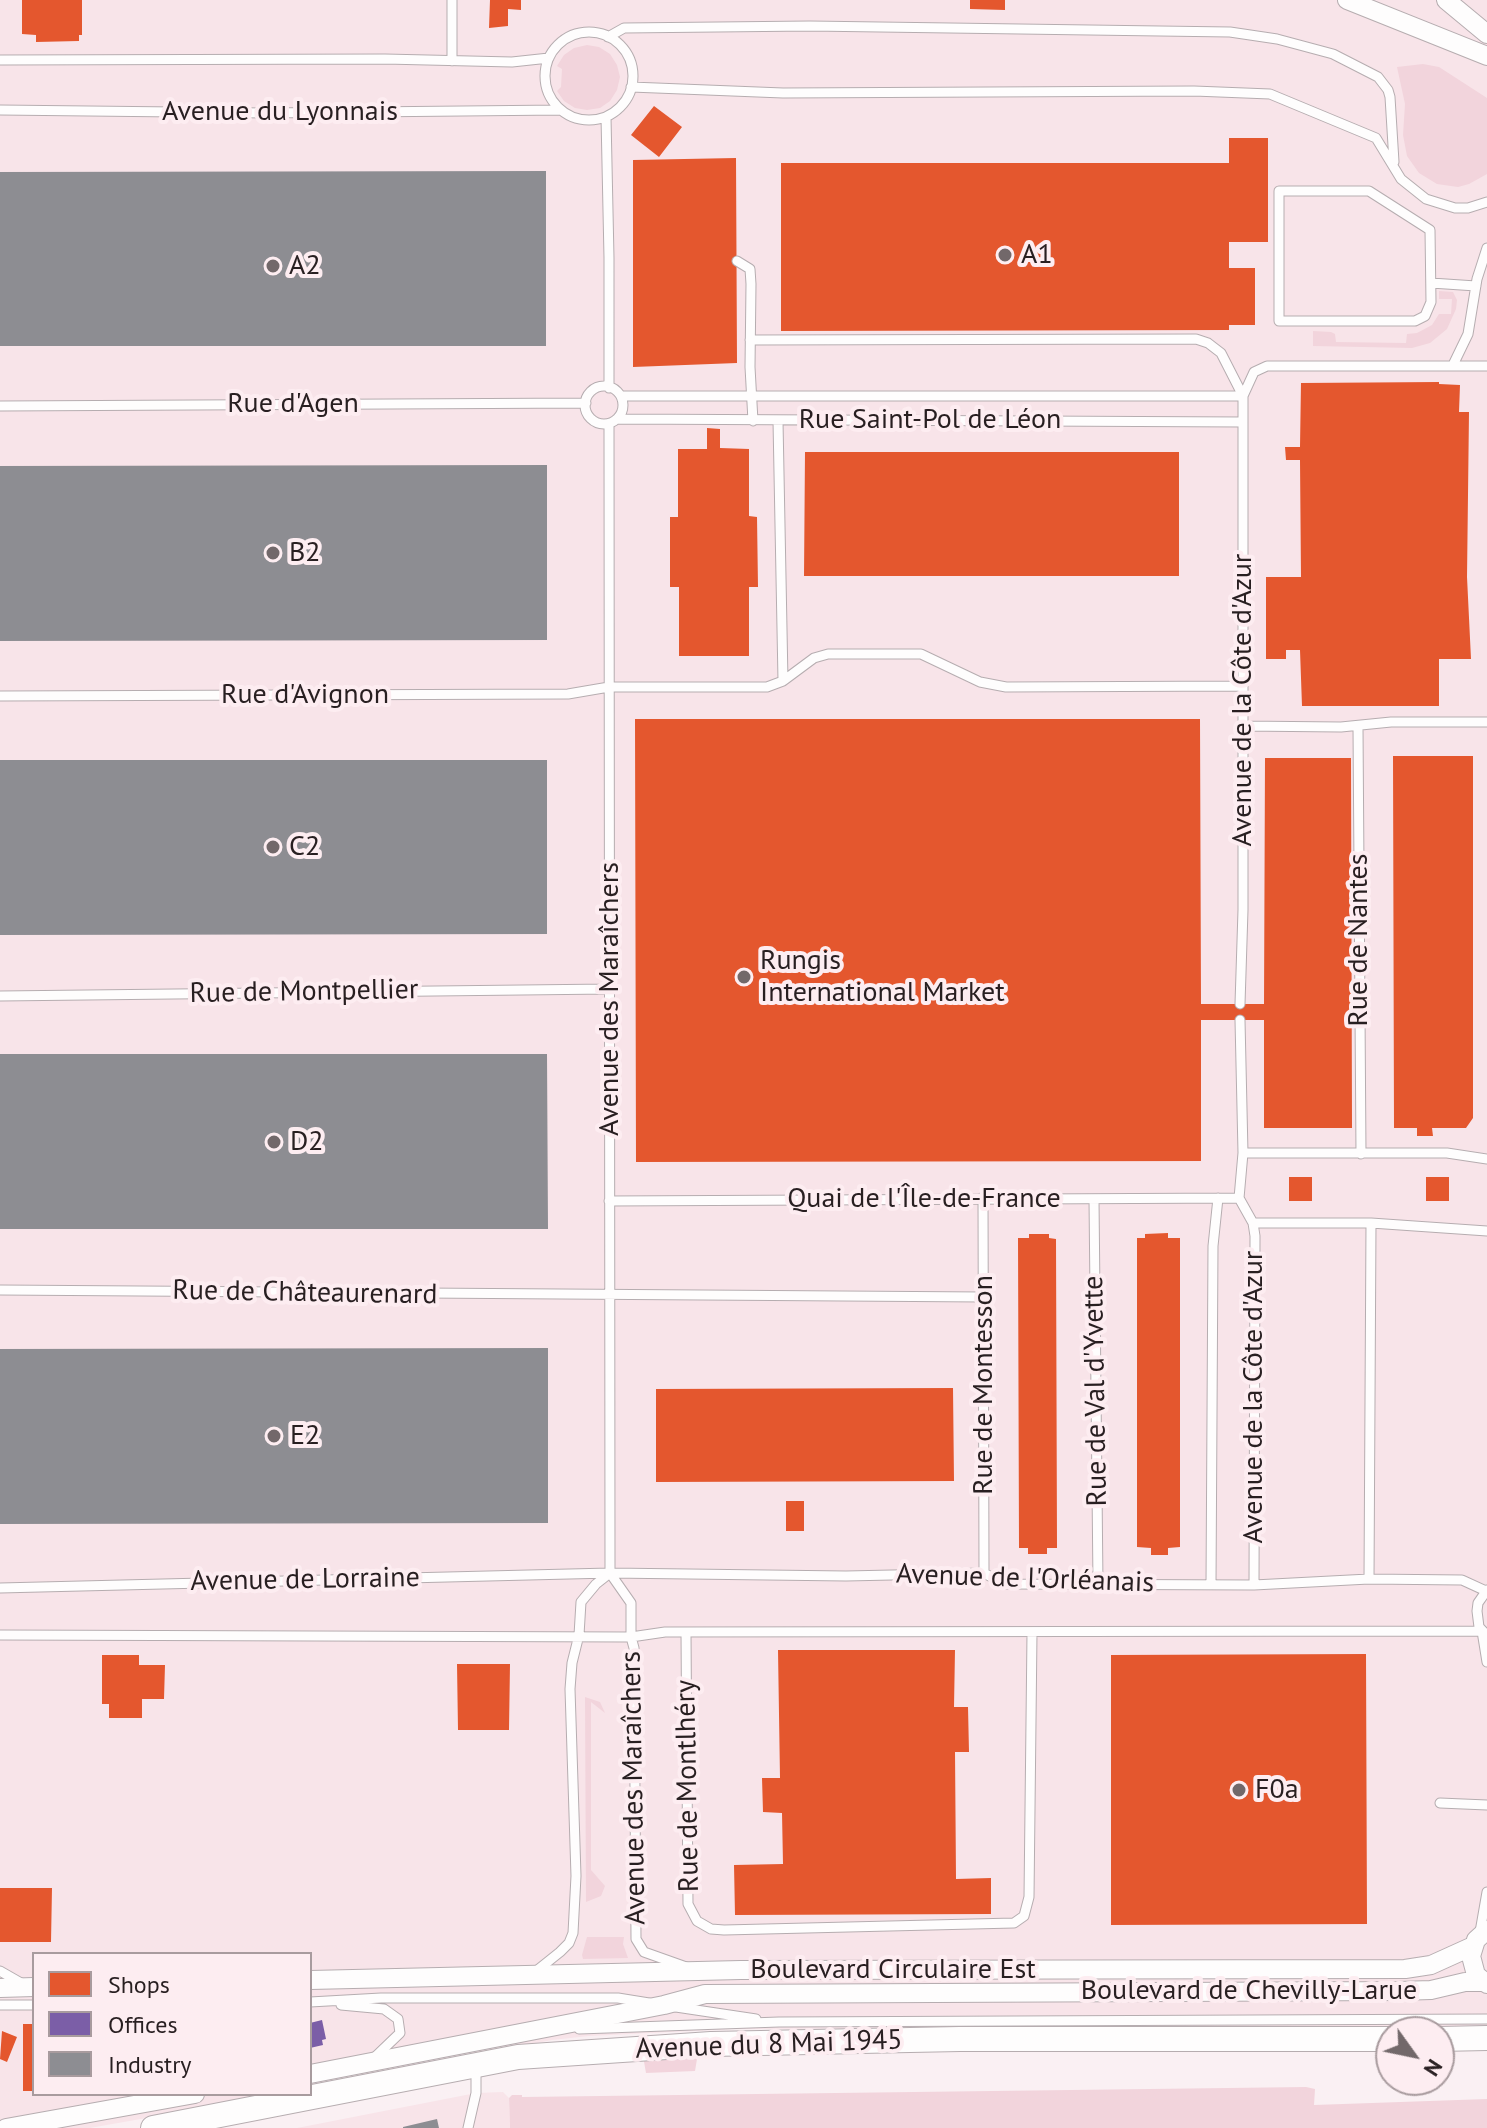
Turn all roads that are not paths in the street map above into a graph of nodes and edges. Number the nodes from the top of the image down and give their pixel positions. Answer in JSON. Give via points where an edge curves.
{"nodes":[{"id":1,"x":452,"y":0,"type":"edge"},
{"id":2,"x":1347,"y":0,"type":"edge"},
{"id":3,"x":1446,"y":0,"type":"edge"},
{"id":4,"x":1487,"y":34,"type":"edge"},
{"id":5,"x":608,"y":37,"type":"junction"},
{"id":6,"x":1487,"y":56,"type":"edge"},
{"id":7,"x":549,"y":58,"type":"junction"},
{"id":8,"x":0,"y":60,"type":"edge"},
{"id":9,"x":452,"y":61,"type":"junction"},
{"id":10,"x":631,"y":87,"type":"junction"},
{"id":11,"x":0,"y":110,"type":"edge"},
{"id":12,"x":561,"y":110,"type":"junction"},
{"id":13,"x":606,"y":117,"type":"junction"},
{"id":14,"x":1394,"y":169,"type":"junction"},
{"id":15,"x":1487,"y":202,"type":"edge"},
{"id":16,"x":1486,"y":250,"type":"edge"},
{"id":17,"x":737,"y":261,"type":"dead end"},
{"id":18,"x":1487,"y":262,"type":"edge"},
{"id":19,"x":1431,"y":283,"type":"junction"},
{"id":20,"x":1476,"y":286,"type":"junction"},
{"id":21,"x":750,"y":340,"type":"junction"},
{"id":22,"x":1453,"y":365,"type":"junction"},
{"id":23,"x":1487,"y":365,"type":"edge"},
{"id":24,"x":609,"y":388,"type":"junction"},
{"id":25,"x":753,"y":395,"type":"junction"},
{"id":26,"x":622,"y":396,"type":"junction"},
{"id":27,"x":1243,"y":396,"type":"junction"},
{"id":28,"x":586,"y":403,"type":"junction"},
{"id":29,"x":0,"y":406,"type":"edge"},
{"id":30,"x":753,"y":421,"type":"junction"},
{"id":31,"x":778,"y":421,"type":"junction"},
{"id":32,"x":613,"y":422,"type":"junction"},
{"id":33,"x":1243,"y":422,"type":"junction"},
{"id":34,"x":783,"y":681,"type":"junction"},
{"id":35,"x":1242,"y":686,"type":"junction"},
{"id":36,"x":609,"y":687,"type":"junction"},
{"id":37,"x":0,"y":696,"type":"edge"},
{"id":38,"x":1487,"y":722,"type":"edge"},
{"id":39,"x":1242,"y":726,"type":"junction"},
{"id":40,"x":1358,"y":727,"type":"junction"},
{"id":41,"x":609,"y":989,"type":"junction"},
{"id":42,"x":0,"y":996,"type":"edge"},
{"id":43,"x":1240,"y":1004,"type":"dead end"},
{"id":44,"x":1240,"y":1020,"type":"dead end"},
{"id":45,"x":1243,"y":1153,"type":"junction"},
{"id":46,"x":1361,"y":1154,"type":"junction"},
{"id":47,"x":1487,"y":1159,"type":"edge"},
{"id":48,"x":983,"y":1197,"type":"junction"},
{"id":49,"x":1218,"y":1198,"type":"junction"},
{"id":50,"x":1239,"y":1198,"type":"junction"},
{"id":51,"x":1094,"y":1199,"type":"junction"},
{"id":52,"x":609,"y":1201,"type":"junction"},
{"id":53,"x":1253,"y":1223,"type":"junction"},
{"id":54,"x":1371,"y":1223,"type":"junction"},
{"id":55,"x":1487,"y":1231,"type":"edge"},
{"id":56,"x":0,"y":1290,"type":"edge"},
{"id":57,"x":611,"y":1296,"type":"junction"},
{"id":58,"x":983,"y":1297,"type":"junction"},
{"id":59,"x":610,"y":1573,"type":"junction"},
{"id":60,"x":984,"y":1573,"type":"junction"},
{"id":61,"x":1369,"y":1579,"type":"junction"},
{"id":62,"x":1098,"y":1584,"type":"junction"},
{"id":63,"x":1211,"y":1584,"type":"junction"},
{"id":64,"x":1254,"y":1585,"type":"junction"},
{"id":65,"x":0,"y":1588,"type":"edge"},
{"id":66,"x":1486,"y":1591,"type":"edge"},
{"id":67,"x":1484,"y":1632,"type":"edge"},
{"id":68,"x":686,"y":1633,"type":"junction"},
{"id":69,"x":1032,"y":1633,"type":"junction"},
{"id":70,"x":0,"y":1635,"type":"edge"},
{"id":71,"x":579,"y":1635,"type":"junction"},
{"id":72,"x":631,"y":1637,"type":"junction"},
{"id":73,"x":1487,"y":1662,"type":"edge"},
{"id":74,"x":1440,"y":1803,"type":"dead end"},
{"id":75,"x":1487,"y":1805,"type":"edge"},
{"id":76,"x":1487,"y":1892,"type":"edge"},
{"id":77,"x":1480,"y":1937,"type":"edge"},
{"id":78,"x":0,"y":1971,"type":"edge"},
{"id":79,"x":696,"y":1971,"type":"junction"},
{"id":80,"x":532,"y":1975,"type":"junction"},
{"id":81,"x":312,"y":1980,"type":"edge"},
{"id":82,"x":1485,"y":1983,"type":"edge"},
{"id":83,"x":0,"y":1988,"type":"edge"},
{"id":84,"x":32,"y":1991,"type":"edge"},
{"id":85,"x":32,"y":1992,"type":"edge"},
{"id":86,"x":32,"y":1992,"type":"edge"},
{"id":87,"x":312,"y":2002,"type":"edge"},
{"id":88,"x":0,"y":2005,"type":"edge"},
{"id":89,"x":664,"y":2005,"type":"junction"},
{"id":90,"x":1487,"y":2019,"type":"edge"},
{"id":91,"x":779,"y":2022,"type":"junction"},
{"id":92,"x":540,"y":2030,"type":"junction"},
{"id":93,"x":1487,"y":2038,"type":"edge"},
{"id":94,"x":1375,"y":2039,"type":"edge"},
{"id":95,"x":1455,"y":2039,"type":"edge"},
{"id":96,"x":365,"y":2065,"type":"junction"},
{"id":97,"x":476,"y":2066,"type":"junction"},
{"id":98,"x":312,"y":2074,"type":"edge"},
{"id":99,"x":184,"y":2096,"type":"edge"},
{"id":100,"x":6,"y":2128,"type":"edge"},
{"id":101,"x":153,"y":2128,"type":"edge"},
{"id":102,"x":468,"y":2128,"type":"edge"}],
"edges":[{"from":1,"to":9,"type":"lane"},
{"from":2,"to":6,"type":"street"},
{"from":3,"to":4,"type":"street"},
{"from":5,"to":7,"type":"lane","via":[[575,35]]},
{"from":5,"to":10,"type":"lane","via":[[631,63]]},
{"from":5,"to":14,"type":"lane","via":[[624,28],[810,26],[1230,32],[1277,39],[1333,54],[1378,77],[1390,97]]},
{"from":7,"to":9,"type":"lane","name":"Avenue du Lyonnais"},
{"from":7,"to":12,"type":"lane","via":[[545,80]]},
{"from":8,"to":9,"type":"lane","name":"Avenue du Lyonnais"},
{"from":10,"to":13,"type":"lane","via":[[619,109]]},
{"from":10,"to":14,"type":"lane","via":[[783,93],[1270,94],[1370,134],[1382,144]]},
{"from":11,"to":12,"type":"lane","name":"Avenue du Lyonnais"},
{"from":12,"to":13,"type":"lane","via":[[585,120]]},
{"from":13,"to":24,"type":"lane"},
{"from":14,"to":15,"type":"lane","via":[[1416,193],[1442,206],[1468,208]]},
{"from":16,"to":18,"type":"lane"},
{"from":16,"to":20,"type":"lane"},
{"from":17,"to":21,"type":"lane","via":[[750,269]]},
{"from":19,"to":19,"type":"lane","via":[[1430,230],[1373,192],[1279,191],[1279,321],[1420,320],[1428,311]]},
{"from":19,"to":20,"type":"lane"},
{"from":20,"to":22,"type":"lane","via":[[1468,334]]},
{"from":21,"to":25,"type":"lane"},
{"from":21,"to":27,"type":"lane","via":[[1196,339],[1221,353]]},
{"from":22,"to":23,"type":"lane"},
{"from":22,"to":27,"type":"lane","via":[[1267,366],[1254,372]]},
{"from":24,"to":26,"type":"lane"},
{"from":24,"to":28,"type":"lane","via":[[593,390]]},
{"from":25,"to":26,"type":"lane","name":"Rue Saint-Pol de Léon"},
{"from":25,"to":27,"type":"lane","name":"Rue Saint-Pol de Léon"},
{"from":25,"to":30,"type":"lane"},
{"from":26,"to":32,"type":"lane","via":[[623,409]]},
{"from":27,"to":33,"type":"lane","name":"Avenue de la Côte d'Azur"},
{"from":28,"to":29,"type":"lane","name":"Rue d'Agen"},
{"from":28,"to":32,"type":"lane","via":[[589,415],[600,424]]},
{"from":30,"to":31,"type":"lane","name":"Rue Saint-Pol de Léon"},
{"from":30,"to":32,"type":"lane","name":"Rue Saint-Pol de Léon"},
{"from":31,"to":33,"type":"lane","name":"Rue Saint-Pol de Léon"},
{"from":31,"to":34,"type":"lane"},
{"from":32,"to":36,"type":"lane","name":"Avenue des Maraîchers"},
{"from":33,"to":35,"type":"lane","name":"Avenue de la Côte d'Azur"},
{"from":34,"to":35,"type":"lane","via":[[824,654],[921,654],[980,682],[1006,687]]},
{"from":34,"to":36,"type":"lane","name":"Rue d'Avignon","via":[[751,687]]},
{"from":35,"to":39,"type":"lane","name":"Avenue de la Côte d'Azur"},
{"from":36,"to":37,"type":"lane","name":"Rue d'Avignon","via":[[568,694]]},
{"from":36,"to":41,"type":"lane","name":"Avenue des Maraîchers"},
{"from":38,"to":40,"type":"lane"},
{"from":39,"to":40,"type":"lane"},
{"from":39,"to":43,"type":"lane","name":"Avenue de la Côte d'Azur"},
{"from":40,"to":46,"type":"lane","name":"Rue de Nantes"},
{"from":41,"to":42,"type":"lane","name":"Rue de Montpellier"},
{"from":41,"to":52,"type":"lane","name":"Avenue des Maraîchers"},
{"from":44,"to":45,"type":"lane"},
{"from":45,"to":46,"type":"lane"},
{"from":45,"to":50,"type":"lane"},
{"from":46,"to":47,"type":"lane","via":[[1447,1153]]},
{"from":48,"to":51,"type":"lane","name":"Quai de l'Île-de-France"},
{"from":48,"to":52,"type":"lane","name":"Quai de l'Île-de-France"},
{"from":48,"to":58,"type":"lane","name":"Rue de Montesson"},
{"from":49,"to":50,"type":"lane","name":"Quai de l'Île-de-France"},
{"from":49,"to":51,"type":"lane","name":"Quai de l'Île-de-France"},
{"from":49,"to":63,"type":"lane","name":"Avenue de la Côte d'Azur","via":[[1213,1246]]},
{"from":50,"to":53,"type":"lane","name":"Avenue de la Côte d'Azur"},
{"from":51,"to":62,"type":"lane","name":"Rue de Val d'Yvette"},
{"from":52,"to":57,"type":"lane","name":"Avenue des Maraîchers"},
{"from":53,"to":54,"type":"lane"},
{"from":53,"to":64,"type":"lane","name":"Avenue de la Côte d'Azur"},
{"from":54,"to":55,"type":"lane"},
{"from":54,"to":61,"type":"lane"},
{"from":56,"to":57,"type":"lane","name":"Rue de Châteaurenard"},
{"from":57,"to":58,"type":"lane","name":"Rue de Châteaurenard"},
{"from":57,"to":59,"type":"lane","name":"Avenue des Maraîchers"},
{"from":58,"to":60,"type":"lane","name":"Rue de Montesson"},
{"from":59,"to":60,"type":"lane","name":"Avenue de l'Orléanais"},
{"from":59,"to":65,"type":"lane","name":"Avenue de Lorraine"},
{"from":59,"to":71,"type":"lane","name":"Avenue des Maraîchers","via":[[581,1602]]},
{"from":59,"to":72,"type":"lane","name":"Avenue des Maraîchers","via":[[631,1603]]},
{"from":60,"to":62,"type":"lane","name":"Avenue de l'Orléanais","via":[[1004,1584]]},
{"from":61,"to":64,"type":"lane","name":"Avenue de l'Orléanais"},
{"from":61,"to":66,"type":"lane","name":"Avenue de l'Orléanais","via":[[1462,1580]]},
{"from":62,"to":63,"type":"lane","name":"Avenue de l'Orléanais"},
{"from":63,"to":64,"type":"lane","name":"Avenue de l'Orléanais"},
{"from":66,"to":67,"type":"lane","via":[[1477,1611]]},
{"from":67,"to":69,"type":"lane","name":"Avenue de Lorraine"},
{"from":67,"to":73,"type":"lane"},
{"from":68,"to":69,"type":"lane","name":"Avenue de Lorraine"},
{"from":68,"to":69,"type":"lane","name":"Rue de Montlhéry","via":[[688,1904],[697,1921],[711,1929],[1014,1923],[1024,1916],[1029,1897]]},
{"from":68,"to":72,"type":"lane","name":"Avenue de Lorraine"},
{"from":70,"to":71,"type":"lane","name":"Avenue de Lorraine"},
{"from":71,"to":72,"type":"lane","name":"Avenue de Lorraine"},
{"from":71,"to":80,"type":"lane","name":"Avenue des Maraîchers","via":[[570,1689],[573,1933],[569,1943]]},
{"from":72,"to":79,"type":"lane","name":"Avenue des Maraîchers","via":[[636,1939],[644,1952]]},
{"from":74,"to":75,"type":"lane"},
{"from":76,"to":77,"type":"lane"},
{"from":77,"to":79,"type":"street","name":"Boulevard Circulaire Est","via":[[1431,1965],[1405,1969]]},
{"from":77,"to":82,"type":"street","via":[[1472,1966]]},
{"from":78,"to":84,"type":"lane"},
{"from":79,"to":80,"type":"street","name":"Boulevard Circulaire Est"},
{"from":80,"to":81,"type":"street","name":"Boulevard Circulaire Est"},
{"from":82,"to":89,"type":"street","name":"Boulevard de Chevilly-Larue","via":[[1398,1991],[729,1993]]},
{"from":83,"to":85,"type":"street"},
{"from":86,"to":88,"type":"lane"},
{"from":87,"to":89,"type":"lane","via":[[618,1998]]},
{"from":87,"to":96,"type":"lane","via":[[384,2009],[398,2019],[400,2033]]},
{"from":89,"to":91,"type":"lane"},
{"from":89,"to":92,"type":"street","name":"Boulevard de Chevilly-Larue"},
{"from":90,"to":91,"type":"lane"},
{"from":91,"to":92,"type":"lane"},
{"from":92,"to":96,"type":"street","name":"Boulevard de Chevilly-Larue"},
{"from":93,"to":95,"type":"main road"},
{"from":94,"to":97,"type":"main road","name":"Avenue du 8 Mai 1945","via":[[711,2044],[518,2057]]},
{"from":96,"to":98,"type":"street","name":"Boulevard de Chevilly-Larue"},
{"from":97,"to":101,"type":"main road","name":"Avenue du 8 Mai 1945"},
{"from":97,"to":102,"type":"lane"},
{"from":99,"to":100,"type":"street"}]}
